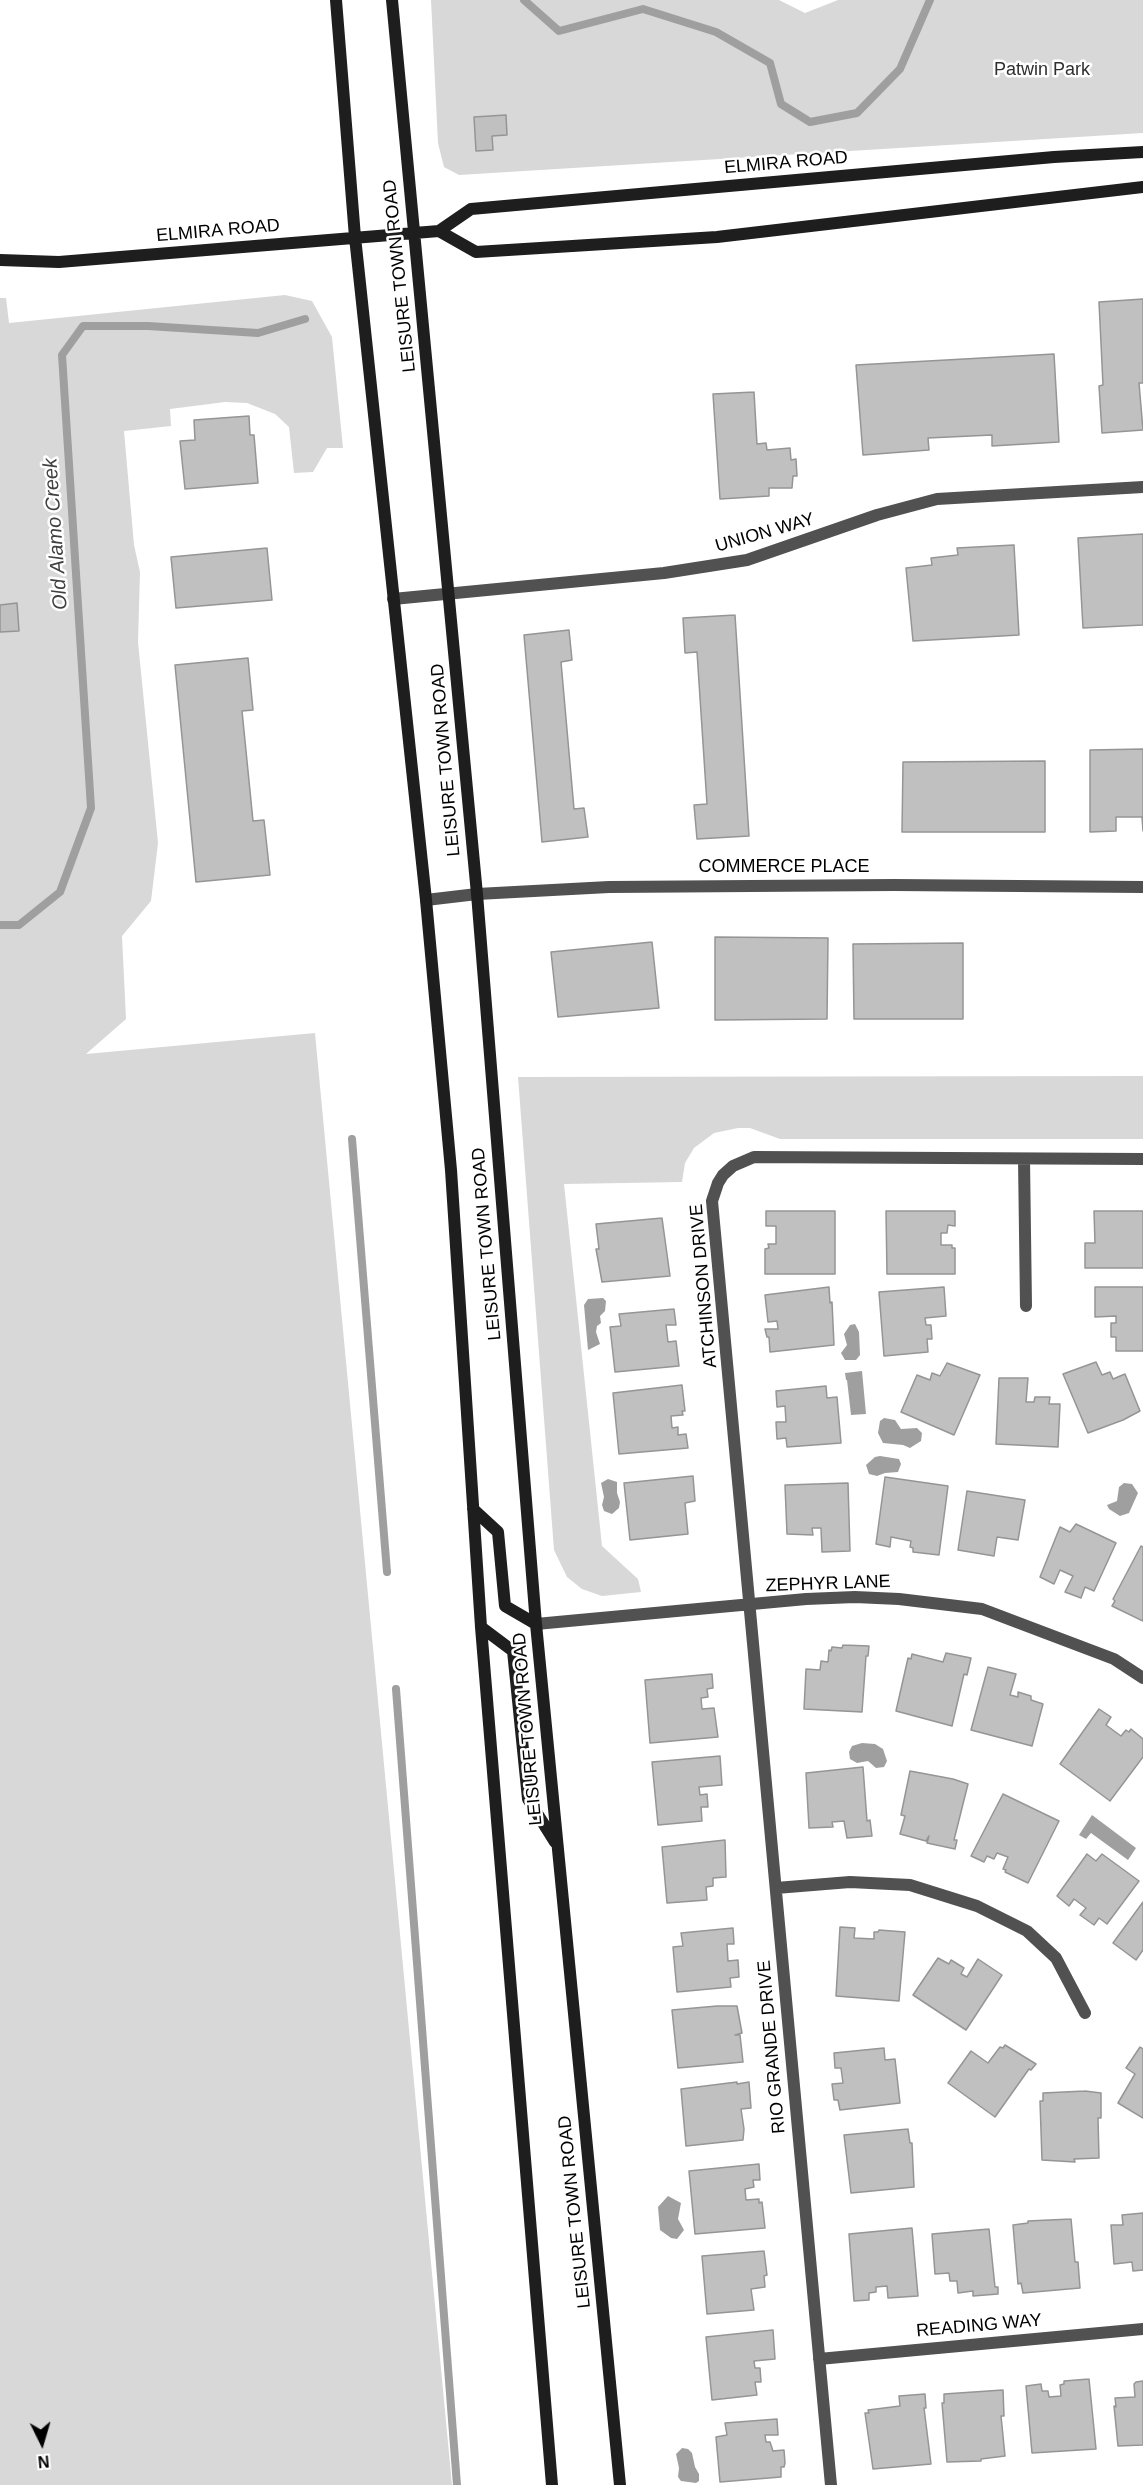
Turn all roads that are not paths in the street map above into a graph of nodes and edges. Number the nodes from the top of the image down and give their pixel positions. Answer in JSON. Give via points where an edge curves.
{"nodes":[{"id":1,"x":336,"y":0,"type":"edge"},
{"id":2,"x":392,"y":0,"type":"edge"},
{"id":3,"x":1143,"y":152,"type":"edge"},
{"id":4,"x":1143,"y":187,"type":"edge"},
{"id":5,"x":438,"y":231,"type":"junction"},
{"id":6,"x":414,"y":233,"type":"junction"},
{"id":7,"x":355,"y":237,"type":"junction"},
{"id":8,"x":0,"y":260,"type":"edge"},
{"id":9,"x":1143,"y":487,"type":"edge"},
{"id":10,"x":448,"y":593,"type":"junction"},
{"id":11,"x":393,"y":599,"type":"junction"},
{"id":12,"x":1143,"y":887,"type":"edge"},
{"id":13,"x":477,"y":894,"type":"junction"},
{"id":14,"x":426,"y":900,"type":"junction"},
{"id":15,"x":1024,"y":1159,"type":"junction"},
{"id":16,"x":1143,"y":1159,"type":"edge"},
{"id":17,"x":1026,"y":1306,"type":"dead end"},
{"id":18,"x":473,"y":1509,"type":"junction"},
{"id":19,"x":750,"y":1605,"type":"junction"},
{"id":20,"x":536,"y":1624,"type":"junction"},
{"id":21,"x":481,"y":1627,"type":"junction"},
{"id":22,"x":1143,"y":1678,"type":"edge"},
{"id":23,"x":557,"y":1845,"type":"junction"},
{"id":24,"x":776,"y":1888,"type":"junction"},
{"id":25,"x":1085,"y":2013,"type":"dead end"},
{"id":26,"x":1143,"y":2329,"type":"edge"},
{"id":27,"x":819,"y":2359,"type":"junction"},
{"id":28,"x":552,"y":2485,"type":"edge"},
{"id":29,"x":620,"y":2485,"type":"edge"},
{"id":30,"x":831,"y":2485,"type":"edge"}],
"edges":[{"from":1,"to":7,"type":"main road","name":"LEISURE TOWN ROAD"},
{"from":2,"to":6,"type":"main road","name":"LEISURE TOWN ROAD"},
{"from":3,"to":5,"type":"main road","name":"ELMIRA ROAD","via":[[471,209]]},
{"from":4,"to":5,"type":"main road","via":[[671,240],[476,252]]},
{"from":5,"to":6,"type":"main road","name":"ELMIRA ROAD"},
{"from":6,"to":7,"type":"main road","name":"ELMIRA ROAD"},
{"from":6,"to":10,"type":"main road","name":"LEISURE TOWN ROAD"},
{"from":7,"to":8,"type":"main road","name":"ELMIRA ROAD","via":[[59,262]]},
{"from":7,"to":11,"type":"main road","name":"LEISURE TOWN ROAD"},
{"from":9,"to":10,"type":"street","name":"UNION WAY","via":[[937,499],[877,515],[747,561],[673,572]]},
{"from":10,"to":11,"type":"street","name":"UNION WAY"},
{"from":10,"to":13,"type":"main road","name":"LEISURE TOWN ROAD"},
{"from":11,"to":14,"type":"main road","name":"LEISURE TOWN ROAD"},
{"from":12,"to":13,"type":"street","name":"COMMERCE PLACE","via":[[619,886]]},
{"from":13,"to":14,"type":"street","name":"COMMERCE PLACE"},
{"from":13,"to":20,"type":"main road","name":"LEISURE TOWN ROAD"},
{"from":14,"to":18,"type":"main road","name":"LEISURE TOWN ROAD","via":[[451,1170]]},
{"from":15,"to":16,"type":"street","name":"ATCHINSON DRIVE"},
{"from":15,"to":17,"type":"street"},
{"from":15,"to":19,"type":"street","name":"ATCHINSON DRIVE","via":[[754,1157],[733,1166],[717,1183],[712,1201]]},
{"from":18,"to":20,"type":"main road","via":[[498,1532],[505,1606]]},
{"from":18,"to":21,"type":"main road","name":"LEISURE TOWN ROAD"},
{"from":19,"to":20,"type":"street","name":"ZEPHYR LANE"},
{"from":19,"to":22,"type":"street","name":"ZEPHYR LANE","via":[[855,1597],[982,1609],[1114,1659]]},
{"from":19,"to":24,"type":"street","name":"RIO GRANDE DRIVE"},
{"from":20,"to":23,"type":"main road","name":"LEISURE TOWN ROAD"},
{"from":21,"to":23,"type":"main road","via":[[513,1651],[528,1799]]},
{"from":21,"to":28,"type":"main road","name":"LEISURE TOWN ROAD"},
{"from":23,"to":29,"type":"main road","name":"LEISURE TOWN ROAD"},
{"from":24,"to":25,"type":"street","via":[[850,1882],[910,1885],[977,1906],[1027,1931],[1056,1958]]},
{"from":24,"to":27,"type":"street","name":"RIO GRANDE DRIVE"},
{"from":26,"to":27,"type":"street","name":"READING WAY"},
{"from":27,"to":30,"type":"street","name":"RIO GRANDE DRIVE"}]}
